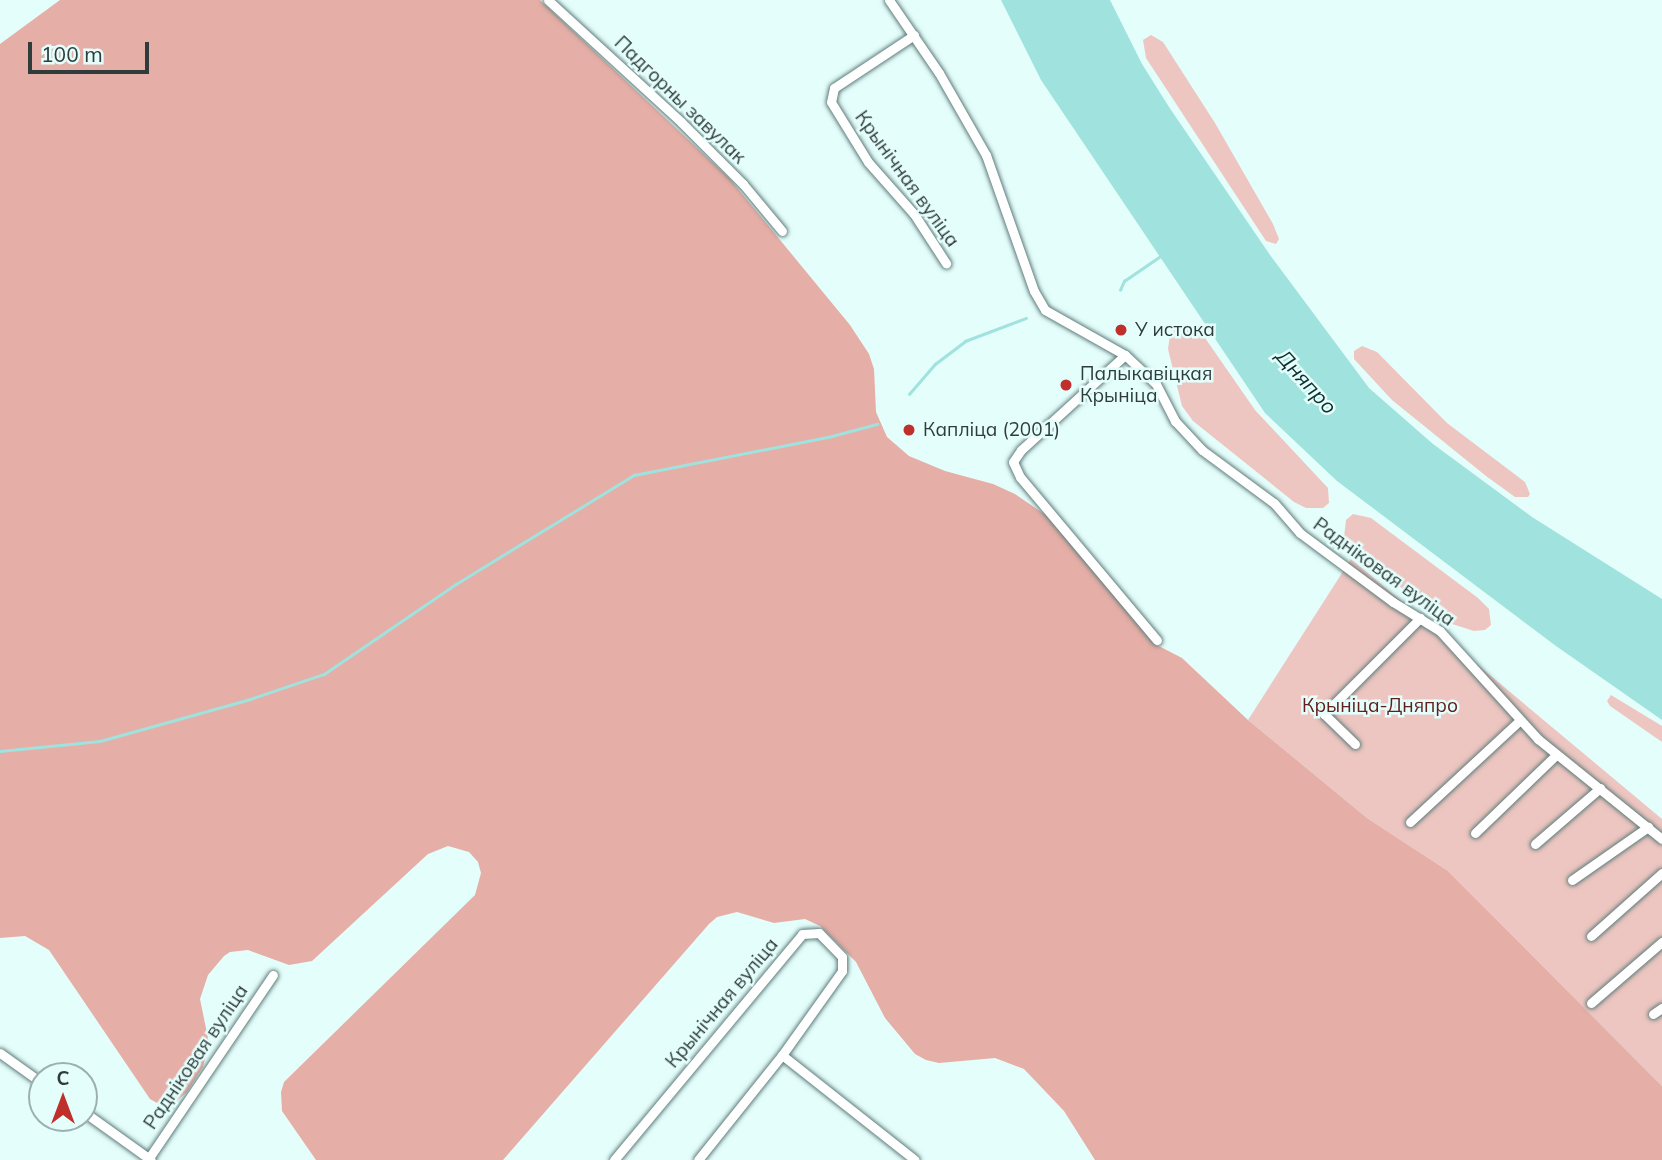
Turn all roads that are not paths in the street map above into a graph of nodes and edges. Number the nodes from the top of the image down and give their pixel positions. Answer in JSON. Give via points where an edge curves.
{"nodes":[{"id":1,"x":548,"y":0,"type":"edge"},
{"id":2,"x":890,"y":0,"type":"edge"},
{"id":3,"x":914,"y":35,"type":"junction"},
{"id":4,"x":782,"y":231,"type":"dead end"},
{"id":5,"x":946,"y":263,"type":"dead end"},
{"id":6,"x":1125,"y":355,"type":"junction"},
{"id":7,"x":1420,"y":618,"type":"junction"},
{"id":8,"x":1157,"y":640,"type":"dead end"},
{"id":9,"x":1519,"y":721,"type":"junction"},
{"id":10,"x":1355,"y":744,"type":"dead end"},
{"id":11,"x":1556,"y":755,"type":"junction"},
{"id":12,"x":1600,"y":788,"type":"junction"},
{"id":13,"x":1410,"y":822,"type":"dead end"},
{"id":14,"x":1648,"y":827,"type":"junction"},
{"id":15,"x":1475,"y":833,"type":"dead end"},
{"id":16,"x":1662,"y":839,"type":"edge"},
{"id":17,"x":1535,"y":844,"type":"dead end"},
{"id":18,"x":1662,"y":873,"type":"edge"},
{"id":19,"x":1572,"y":880,"type":"dead end"},
{"id":20,"x":1591,"y":936,"type":"dead end"},
{"id":21,"x":1662,"y":942,"type":"edge"},
{"id":22,"x":273,"y":975,"type":"dead end"},
{"id":23,"x":1591,"y":1003,"type":"dead end"},
{"id":24,"x":1662,"y":1007,"type":"edge"},
{"id":25,"x":1653,"y":1014,"type":"dead end"},
{"id":26,"x":0,"y":1053,"type":"edge"},
{"id":27,"x":782,"y":1055,"type":"junction"},
{"id":28,"x":28,"y":1073,"type":"edge"},
{"id":29,"x":98,"y":1122,"type":"edge"},
{"id":30,"x":150,"y":1159,"type":"edge"},
{"id":31,"x":614,"y":1160,"type":"edge"},
{"id":32,"x":698,"y":1160,"type":"edge"},
{"id":33,"x":915,"y":1160,"type":"edge"}],
"edges":[{"from":1,"to":4,"type":"street","name":"Падгорны завулак","via":[[681,122]]},
{"from":2,"to":3,"type":"street","name":"Радніковая вуліца"},
{"from":3,"to":5,"type":"street","name":"Крынічная вуліца","via":[[834,88],[831,103],[868,162],[914,214]]},
{"from":3,"to":6,"type":"street","name":"Радніковая вуліца","via":[[986,155],[1040,301],[1057,318]]},
{"from":6,"to":7,"type":"street","name":"Радніковая вуліца","via":[[1156,384],[1175,421],[1202,450],[1274,503],[1300,533]]},
{"from":6,"to":8,"type":"street","via":[[1013,462]]},
{"from":7,"to":9,"type":"street","name":"Радніковая вуліца","via":[[1448,639]]},
{"from":7,"to":10,"type":"street","via":[[1324,714]]},
{"from":9,"to":11,"type":"street","name":"Радніковая вуліца"},
{"from":9,"to":13,"type":"street"},
{"from":11,"to":12,"type":"street","name":"Радніковая вуліца"},
{"from":11,"to":15,"type":"street"},
{"from":12,"to":14,"type":"street","name":"Радніковая вуліца"},
{"from":12,"to":17,"type":"street"},
{"from":14,"to":16,"type":"street","name":"Радніковая вуліца"},
{"from":14,"to":19,"type":"street"},
{"from":18,"to":20,"type":"street"},
{"from":21,"to":23,"type":"street"},
{"from":22,"to":30,"type":"street","name":"Радніковая вуліца"},
{"from":24,"to":25,"type":"street"},
{"from":26,"to":28,"type":"street"},
{"from":27,"to":31,"type":"street","name":"Крынічная вуліца","via":[[842,971],[842,957],[819,933],[802,934]]},
{"from":27,"to":32,"type":"street","name":"Крынічная вуліца"},
{"from":27,"to":33,"type":"street"},
{"from":29,"to":30,"type":"street","name":"Радніковая вуліца"}]}
